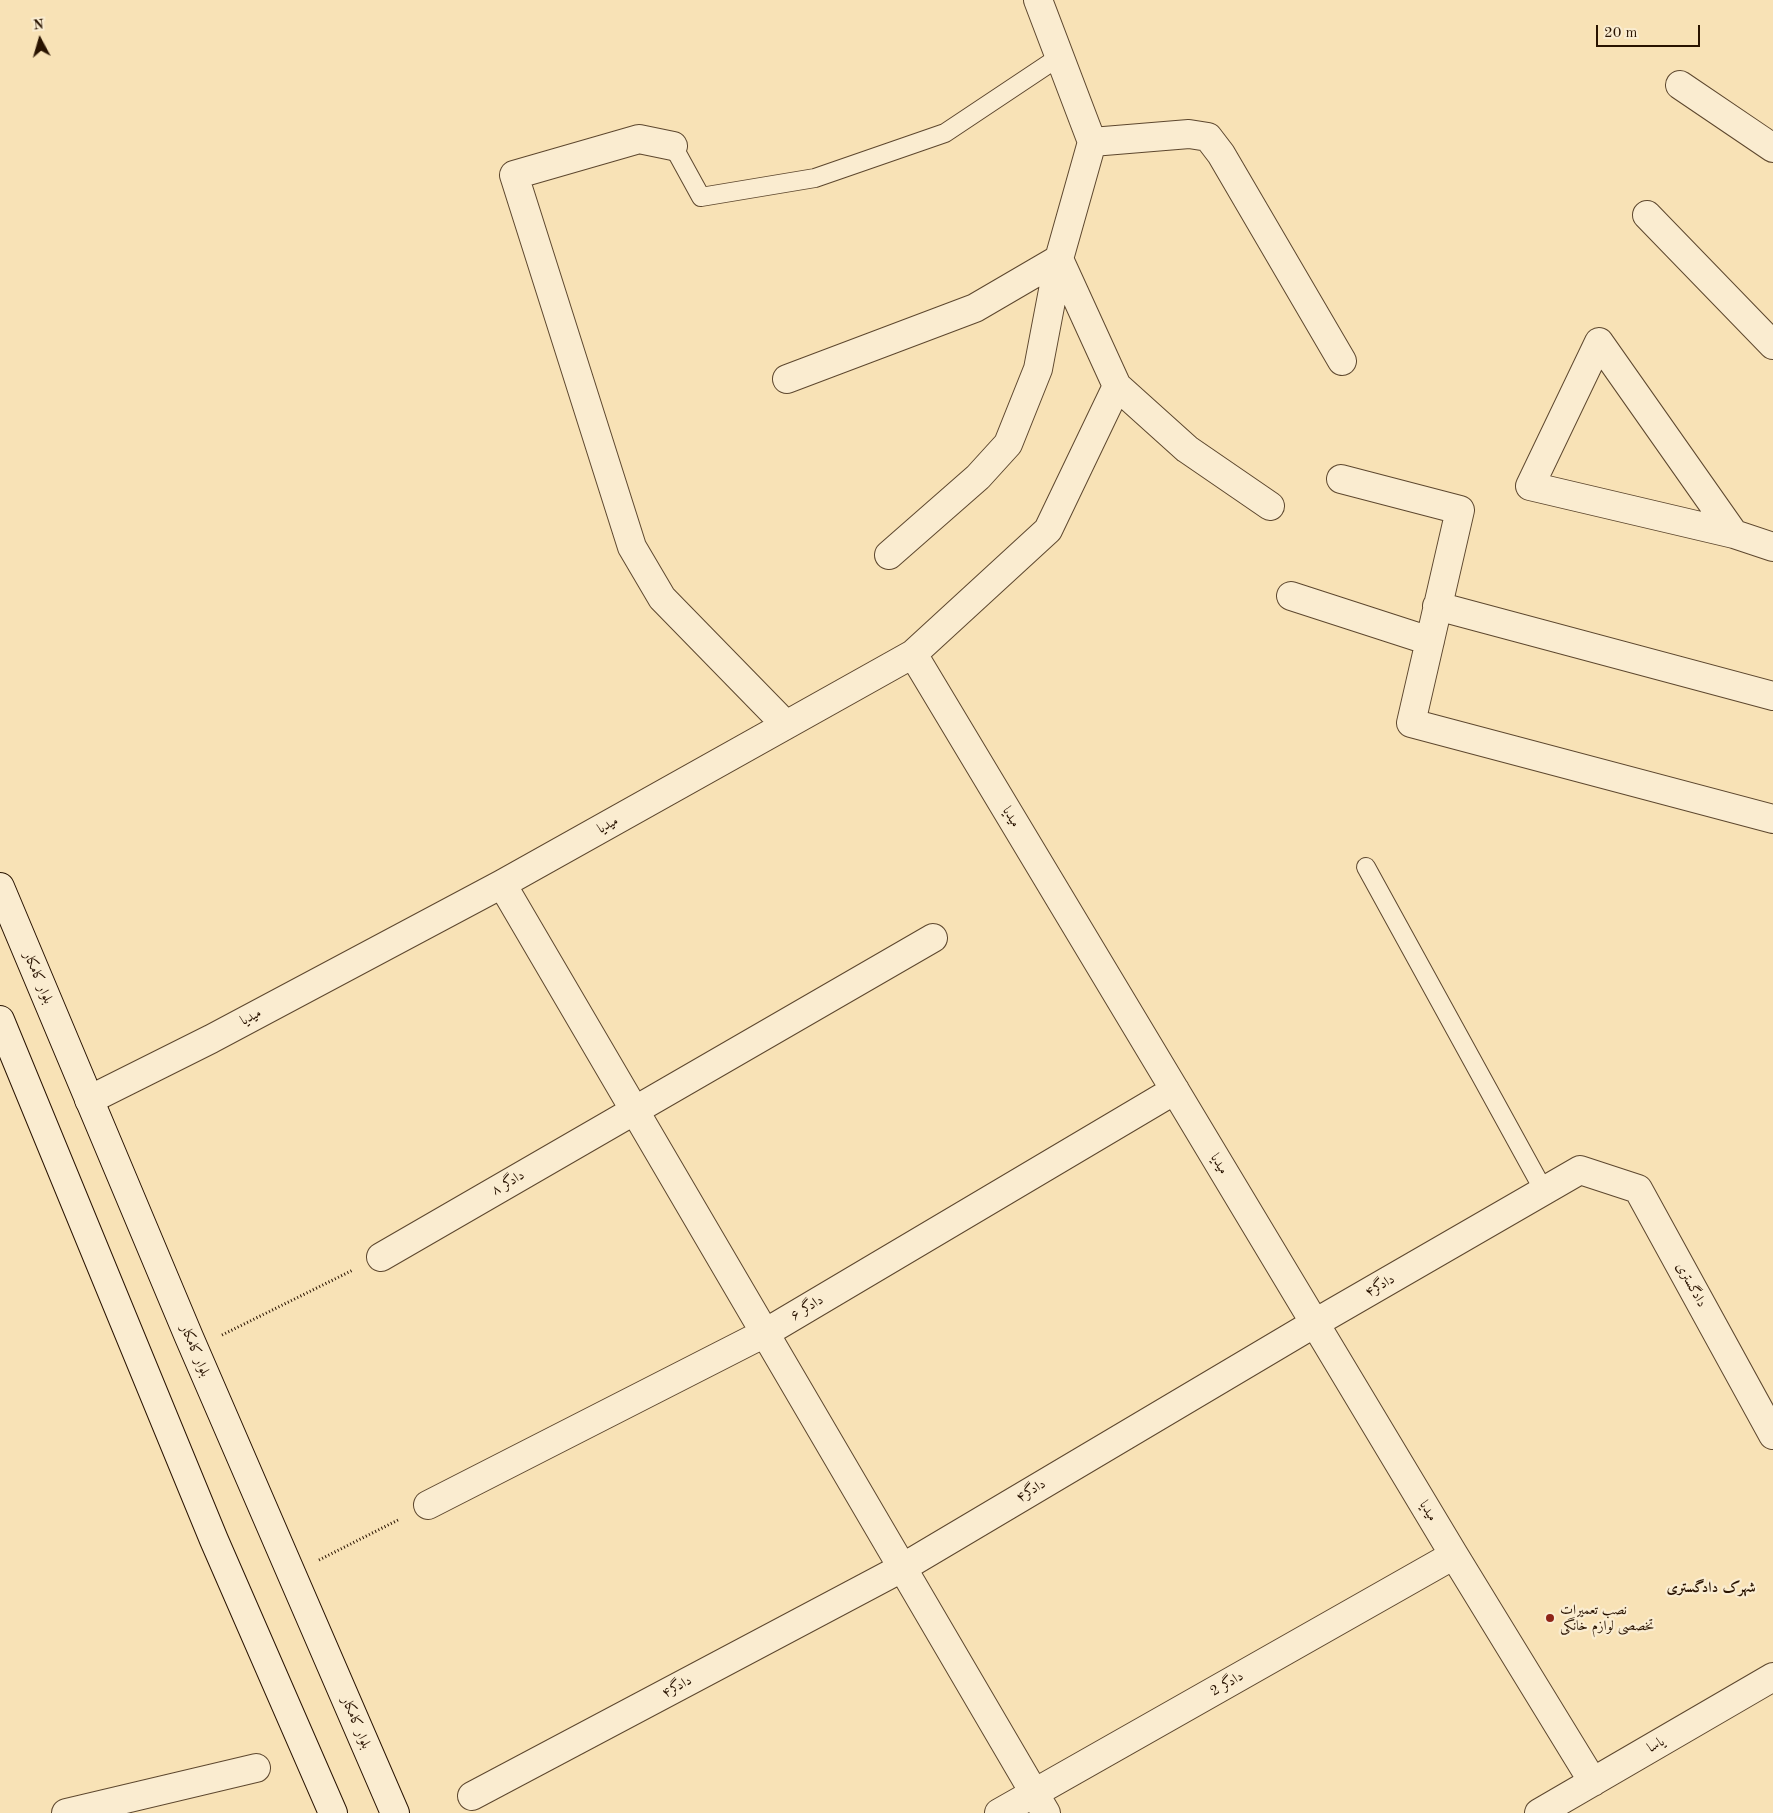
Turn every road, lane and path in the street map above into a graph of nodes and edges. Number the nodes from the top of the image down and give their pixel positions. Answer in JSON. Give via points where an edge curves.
{"nodes":[{"id":1,"x":1038,"y":0,"type":"edge"},
{"id":2,"x":1059,"y":57,"type":"junction"},
{"id":3,"x":1680,"y":86,"type":"dead end"},
{"id":4,"x":1092,"y":142,"type":"junction"},
{"id":5,"x":673,"y":146,"type":"joint"},
{"id":6,"x":1773,"y":148,"type":"edge"},
{"id":7,"x":1647,"y":215,"type":"dead end"},
{"id":8,"x":1059,"y":259,"type":"junction"},
{"id":9,"x":1773,"y":345,"type":"edge"},
{"id":10,"x":1342,"y":361,"type":"dead end"},
{"id":11,"x":787,"y":379,"type":"dead end"},
{"id":12,"x":1117,"y":386,"type":"junction"},
{"id":13,"x":1341,"y":479,"type":"dead end"},
{"id":14,"x":1270,"y":506,"type":"dead end"},
{"id":15,"x":1734,"y":534,"type":"junction"},
{"id":16,"x":1773,"y":547,"type":"edge"},
{"id":17,"x":889,"y":555,"type":"dead end"},
{"id":18,"x":1291,"y":596,"type":"dead end"},
{"id":19,"x":1437,"y":606,"type":"junction"},
{"id":20,"x":1430,"y":641,"type":"junction"},
{"id":21,"x":913,"y":654,"type":"junction"},
{"id":22,"x":1773,"y":696,"type":"edge"},
{"id":23,"x":786,"y":725,"type":"junction"},
{"id":24,"x":1773,"y":819,"type":"edge"},
{"id":25,"x":1366,"y":867,"type":"dead end"},
{"id":26,"x":502,"y":884,"type":"junction"},
{"id":27,"x":0,"y":887,"type":"edge"},
{"id":28,"x":933,"y":938,"type":"dead end"},
{"id":29,"x":0,"y":1020,"type":"edge"},
{"id":30,"x":1175,"y":1090,"type":"junction"},
{"id":31,"x":89,"y":1100,"type":"junction"},
{"id":32,"x":634,"y":1110,"type":"junction"},
{"id":33,"x":1580,"y":1170,"type":"joint"},
{"id":34,"x":1544,"y":1191,"type":"junction"},
{"id":35,"x":381,"y":1256,"type":"joint"},
{"id":36,"x":1315,"y":1323,"type":"junction"},
{"id":37,"x":765,"y":1333,"type":"junction"},
{"id":38,"x":194,"y":1349,"type":"junction"},
{"id":39,"x":1773,"y":1435,"type":"edge"},
{"id":40,"x":428,"y":1505,"type":"joint"},
{"id":41,"x":1454,"y":1555,"type":"junction"},
{"id":42,"x":902,"y":1568,"type":"junction"},
{"id":43,"x":291,"y":1574,"type":"junction"},
{"id":44,"x":1773,"y":1677,"type":"edge"},
{"id":45,"x":256,"y":1768,"type":"dead end"},
{"id":46,"x":1593,"y":1782,"type":"junction"},
{"id":47,"x":472,"y":1796,"type":"dead end"},
{"id":48,"x":1040,"y":1803,"type":"edge"},
{"id":49,"x":66,"y":1813,"type":"edge"},
{"id":50,"x":333,"y":1813,"type":"edge"},
{"id":51,"x":395,"y":1813,"type":"edge"},
{"id":52,"x":999,"y":1813,"type":"edge"},
{"id":53,"x":1538,"y":1813,"type":"edge"}],
"edges":[{"from":1,"to":2,"type":"street"},
{"from":2,"to":4,"type":"street"},
{"from":2,"to":5,"type":"lane","via":[[945,133],[815,178],[700,197]]},
{"from":3,"to":6,"type":"street"},
{"from":4,"to":8,"type":"street"},
{"from":4,"to":10,"type":"street","via":[[1190,134],[1208,137]]},
{"from":5,"to":23,"type":"street","via":[[639,140],[514,175],[632,547],[662,598]]},
{"from":7,"to":9,"type":"street"},
{"from":8,"to":11,"type":"street","via":[[975,308]]},
{"from":8,"to":12,"type":"street"},
{"from":8,"to":17,"type":"street","via":[[1038,369],[1008,444],[978,477]]},
{"from":12,"to":14,"type":"street","via":[[1187,449]]},
{"from":12,"to":21,"type":"street","via":[[1048,530]]},
{"from":13,"to":19,"type":"street","via":[[1460,510]]},
{"from":15,"to":15,"type":"street","via":[[1655,422],[1599,342],[1530,486]]},
{"from":15,"to":16,"type":"street"},
{"from":18,"to":20,"type":"street"},
{"from":19,"to":20,"type":"street"},
{"from":19,"to":22,"type":"street"},
{"from":20,"to":24,"type":"street","via":[[1411,723]]},
{"from":21,"to":23,"type":"street","name":"میدیا"},
{"from":21,"to":30,"type":"street","name":"میدیا"},
{"from":23,"to":26,"type":"street","name":"میدیا"},
{"from":25,"to":34,"type":"lane"},
{"from":26,"to":31,"type":"street","name":"میدیا"},
{"from":26,"to":32,"type":"street"},
{"from":27,"to":31,"type":"street","name":"بلوار کامکار"},
{"from":28,"to":32,"type":"street","name":"دادگر ۸"},
{"from":29,"to":50,"type":"street","via":[[214,1540]]},
{"from":30,"to":36,"type":"street","name":"میدیا"},
{"from":30,"to":37,"type":"street","name":"دادگر ۶"},
{"from":31,"to":38,"type":"street","name":"بلوار کامکار"},
{"from":32,"to":35,"type":"street","name":"دادگر ۸"},
{"from":32,"to":37,"type":"street"},
{"from":33,"to":34,"type":"street","name":"دادگر۴"},
{"from":33,"to":39,"type":"street","name":"دادگستری","via":[[1638,1188]]},
{"from":34,"to":36,"type":"street","name":"دادگر۴"},
{"from":35,"to":38,"type":"path"},
{"from":36,"to":41,"type":"street","name":"میدیا"},
{"from":36,"to":42,"type":"street","name":"دادگر۴"},
{"from":37,"to":40,"type":"street","name":"دادگر ۶"},
{"from":37,"to":42,"type":"street"},
{"from":38,"to":43,"type":"street","name":"بلوار کامکار"},
{"from":40,"to":43,"type":"path"},
{"from":41,"to":46,"type":"street","name":"میدیا"},
{"from":41,"to":48,"type":"street","name":"دادگر 2"},
{"from":42,"to":47,"type":"street","name":"دادگر۴"},
{"from":42,"to":48,"type":"street"},
{"from":43,"to":51,"type":"street","name":"بلوار کامکار"},
{"from":44,"to":46,"type":"street","name":"یاسا"},
{"from":45,"to":49,"type":"street"},
{"from":46,"to":53,"type":"street","name":"یاسا"},
{"from":48,"to":52,"type":"street","name":"دادگر 2"}]}
